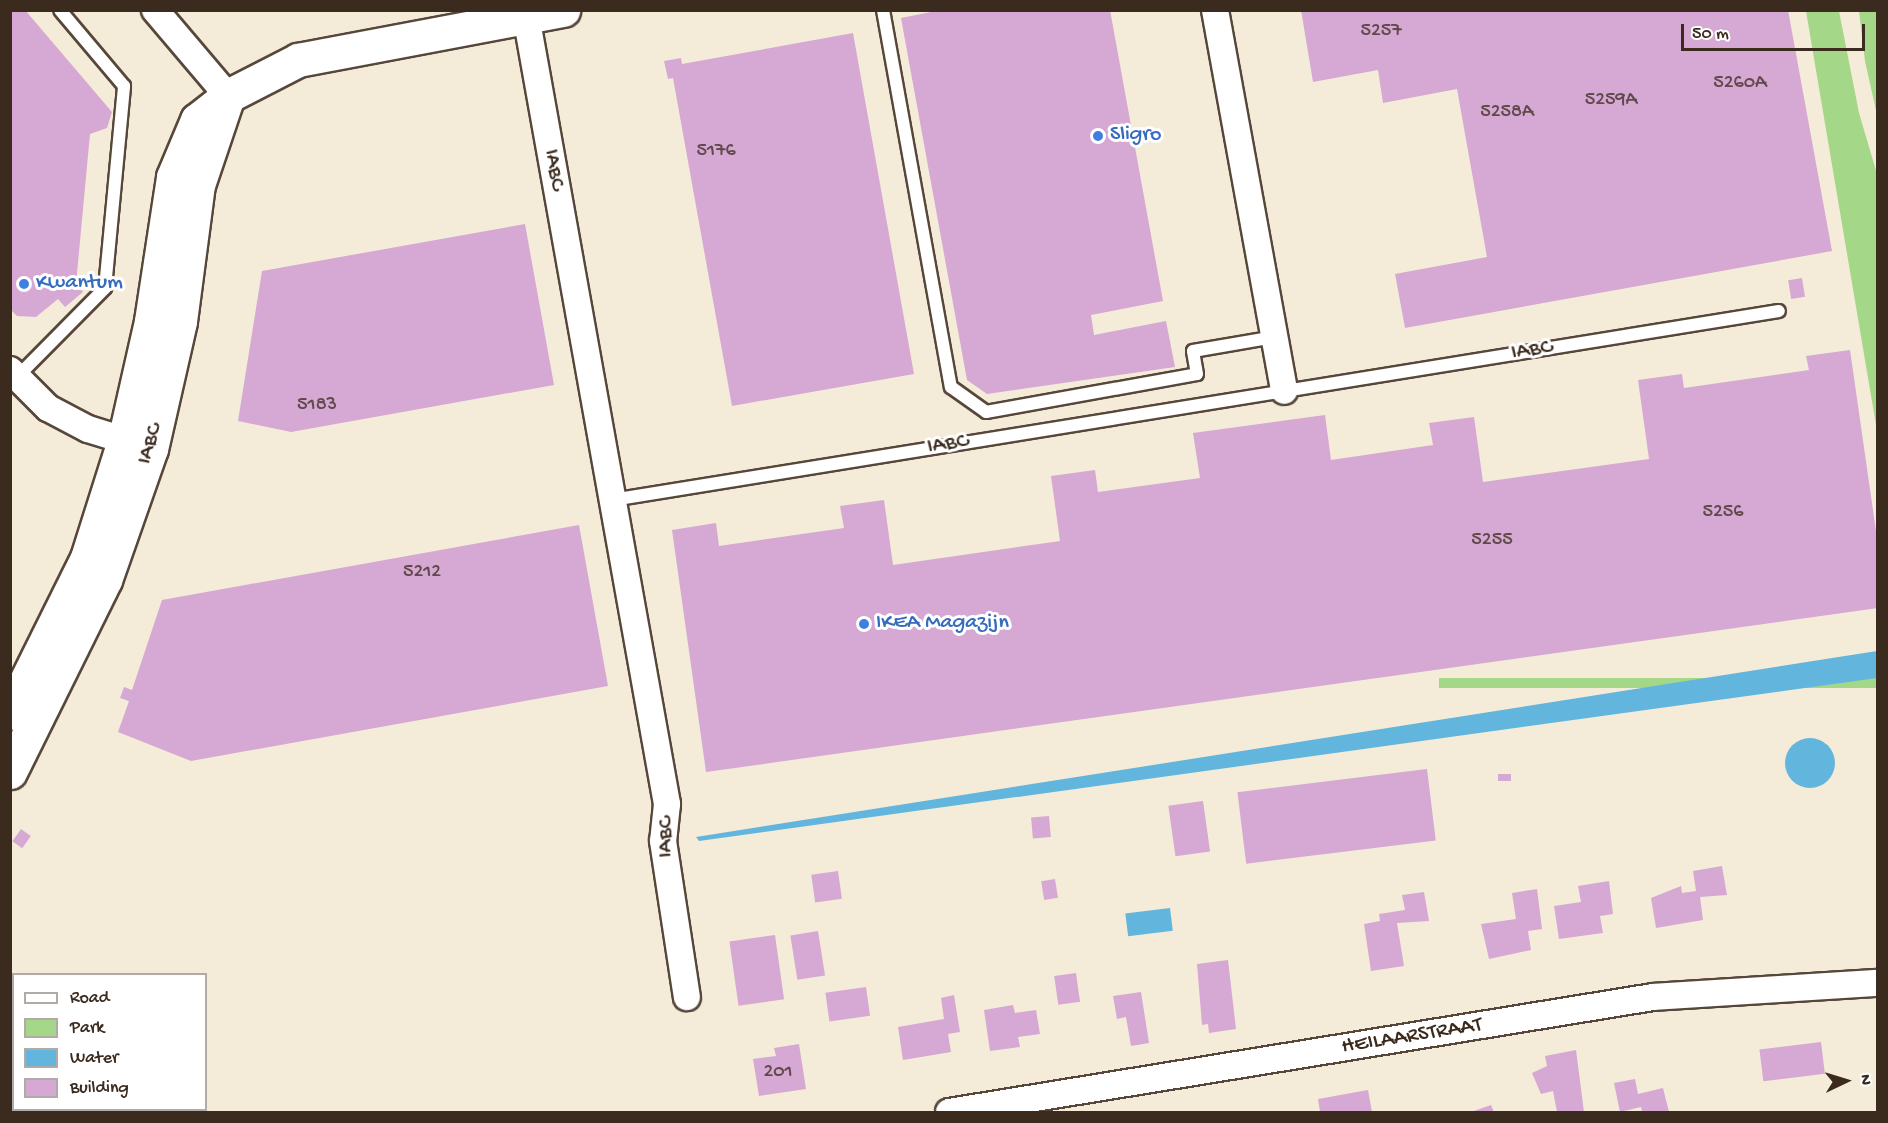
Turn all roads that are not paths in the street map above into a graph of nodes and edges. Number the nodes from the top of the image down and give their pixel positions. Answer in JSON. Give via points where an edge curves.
{"nodes":[{"id":1,"x":60,"y":10,"type":"edge"},
{"id":2,"x":155,"y":10,"type":"edge"},
{"id":3,"x":563,"y":10,"type":"edge"},
{"id":4,"x":883,"y":10,"type":"edge"},
{"id":5,"x":1215,"y":10,"type":"edge"},
{"id":6,"x":525,"y":14,"type":"edge"},
{"id":7,"x":228,"y":96,"type":"junction"},
{"id":8,"x":1779,"y":311,"type":"dead end"},
{"id":9,"x":1274,"y":337,"type":"junction"},
{"id":10,"x":13,"y":376,"type":"edge"},
{"id":11,"x":1284,"y":391,"type":"junction"},
{"id":12,"x":137,"y":445,"type":"junction"},
{"id":13,"x":612,"y":500,"type":"junction"},
{"id":14,"x":10,"y":713,"type":"edge"},
{"id":15,"x":10,"y":772,"type":"edge"},
{"id":16,"x":1878,"y":983,"type":"edge"},
{"id":17,"x":687,"y":997,"type":"dead end"},
{"id":18,"x":949,"y":1113,"type":"edge"}],
"edges":[{"from":1,"to":10,"type":"lane","via":[[124,86],[105,288]]},
{"from":2,"to":7,"type":"street"},
{"from":3,"to":6,"type":"street"},
{"from":4,"to":9,"type":"lane","via":[[951,387],[986,412],[1197,374],[1193,351]]},
{"from":5,"to":9,"type":"street"},
{"from":6,"to":7,"type":"street","via":[[297,60]]},
{"from":6,"to":13,"type":"street","name":"IABC"},
{"from":7,"to":12,"type":"street","name":"IABC","via":[[198,185],[180,321]]},
{"from":8,"to":11,"type":"lane","name":"IABC"},
{"from":9,"to":11,"type":"street"},
{"from":10,"to":12,"type":"street","via":[[48,408]]},
{"from":11,"to":13,"type":"lane","name":"IABC"},
{"from":12,"to":14,"type":"street","name":"IABC","via":[[87,558]]},
{"from":12,"to":15,"type":"street","name":"IABC","via":[[105,580]]},
{"from":13,"to":17,"type":"street","name":"IABC","via":[[667,804],[663,841]]},
{"from":16,"to":18,"type":"street","name":"HEILAARSTRAAT","via":[[1653,997]]}]}
